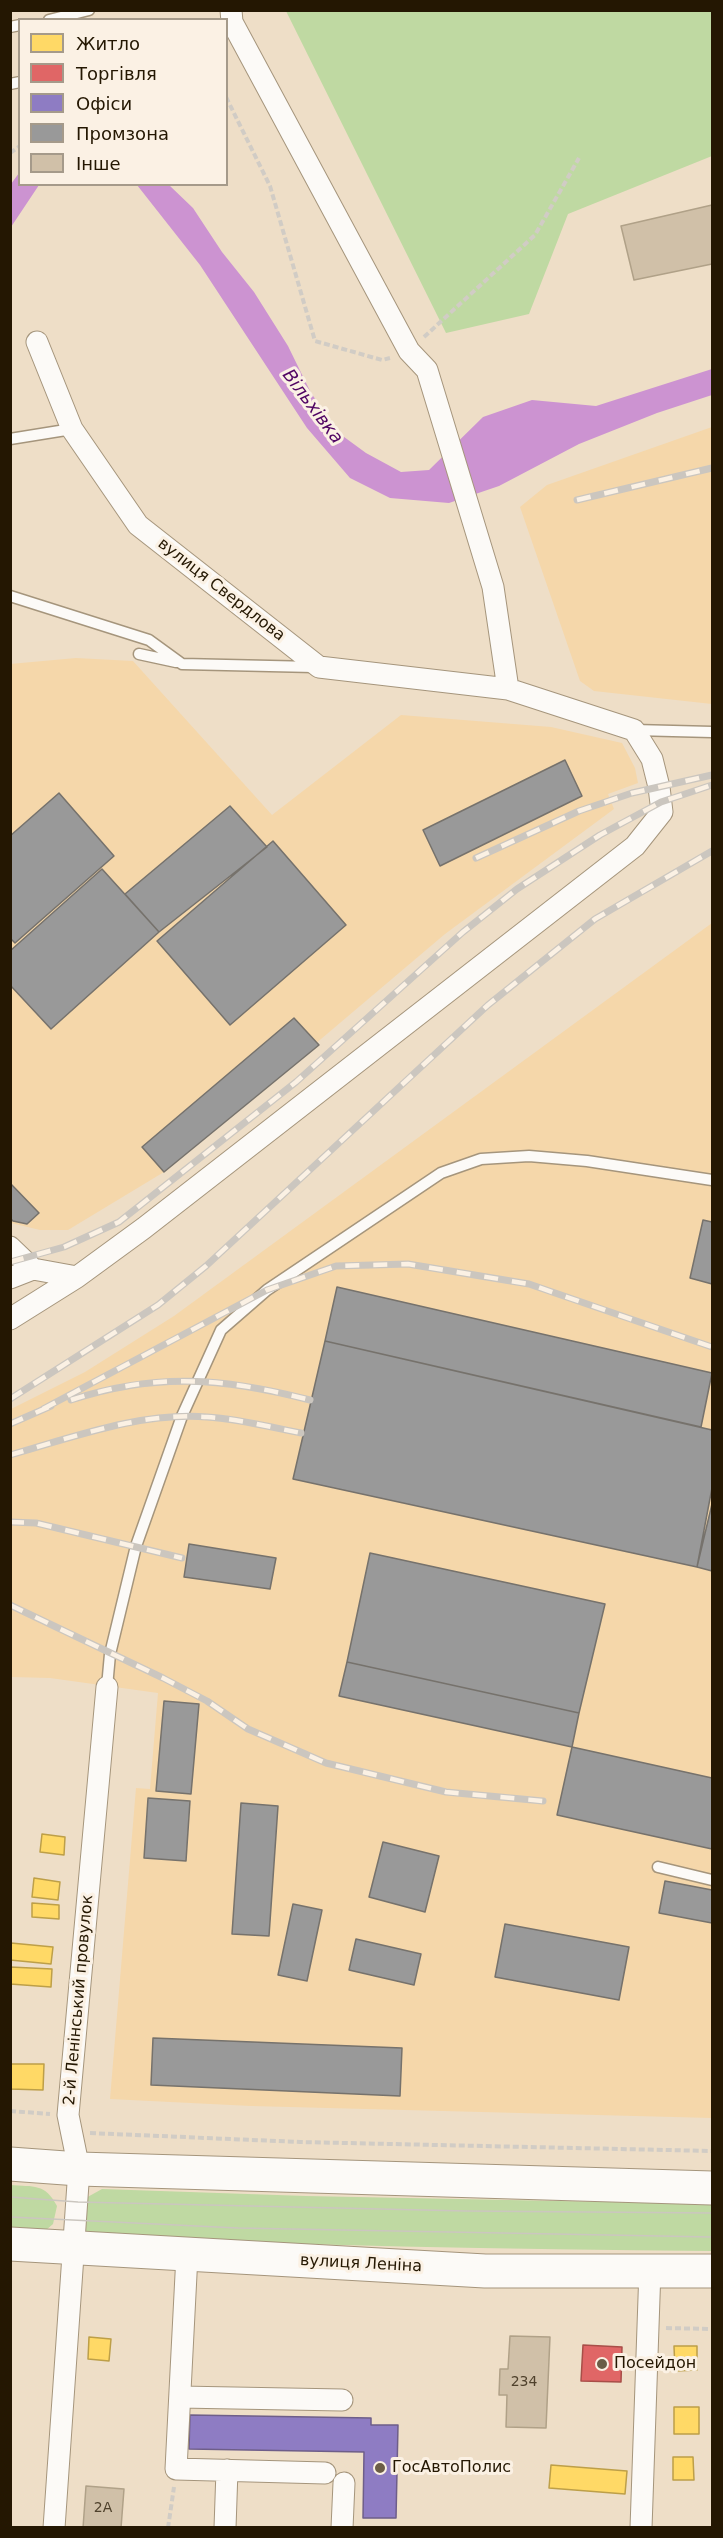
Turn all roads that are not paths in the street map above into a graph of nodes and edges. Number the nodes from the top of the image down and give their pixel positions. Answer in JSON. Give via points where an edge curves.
{"nodes":[{"id":1,"x":89,"y":10,"type":"edge"},
{"id":2,"x":231,"y":10,"type":"edge"},
{"id":3,"x":57,"y":18,"type":"edge"},
{"id":4,"x":37,"y":342,"type":"dead end"},
{"id":5,"x":72,"y":429,"type":"junction"},
{"id":6,"x":10,"y":439,"type":"edge"},
{"id":7,"x":10,"y":596,"type":"edge"},
{"id":8,"x":139,"y":654,"type":"dead end"},
{"id":9,"x":182,"y":664,"type":"junction"},
{"id":10,"x":319,"y":667,"type":"junction"},
{"id":11,"x":508,"y":689,"type":"junction"},
{"id":12,"x":634,"y":730,"type":"junction"},
{"id":13,"x":712,"y":732,"type":"edge"},
{"id":14,"x":712,"y":1180,"type":"edge"},
{"id":15,"x":10,"y":1246,"type":"edge"},
{"id":16,"x":33,"y":1269,"type":"junction"},
{"id":17,"x":10,"y":1278,"type":"edge"},
{"id":18,"x":77,"y":1278,"type":"junction"},
{"id":19,"x":10,"y":1319,"type":"edge"},
{"id":20,"x":107,"y":1687,"type":"joint"},
{"id":21,"x":658,"y":1867,"type":"dead end"},
{"id":22,"x":712,"y":1880,"type":"edge"},
{"id":23,"x":10,"y":2164,"type":"edge"},
{"id":24,"x":79,"y":2169,"type":"junction"},
{"id":25,"x":708,"y":2183,"type":"edge"},
{"id":26,"x":10,"y":2244,"type":"edge"},
{"id":27,"x":73,"y":2249,"type":"junction"},
{"id":28,"x":187,"y":2255,"type":"junction"},
{"id":29,"x":650,"y":2269,"type":"junction"},
{"id":30,"x":712,"y":2271,"type":"edge"},
{"id":31,"x":180,"y":2397,"type":"junction"},
{"id":32,"x":342,"y":2400,"type":"dead end"},
{"id":33,"x":227,"y":2470,"type":"junction"},
{"id":34,"x":325,"y":2473,"type":"dead end"},
{"id":35,"x":344,"y":2483,"type":"dead end"},
{"id":36,"x":54,"y":2528,"type":"edge"},
{"id":37,"x":225,"y":2528,"type":"edge"},
{"id":38,"x":342,"y":2528,"type":"edge"},
{"id":39,"x":642,"y":2528,"type":"edge"}],
"edges":[{"from":1,"to":3,"type":"lane"},
{"from":2,"to":11,"type":"street","via":[[232,22],[409,351],[427,370],[493,587]]},
{"from":4,"to":5,"type":"street","name":"вулиця Свердлова"},
{"from":5,"to":6,"type":"lane"},
{"from":5,"to":10,"type":"street","name":"вулиця Свердлова","via":[[138,525]]},
{"from":7,"to":9,"type":"lane","via":[[149,640]]},
{"from":8,"to":9,"type":"lane"},
{"from":9,"to":10,"type":"lane"},
{"from":10,"to":11,"type":"street"},
{"from":11,"to":12,"type":"street"},
{"from":12,"to":13,"type":"lane"},
{"from":12,"to":18,"type":"street","via":[[652,759],[662,812],[635,846]]},
{"from":14,"to":20,"type":"lane","via":[[587,1161],[529,1156],[481,1159],[441,1173],[267,1290],[221,1330],[182,1416],[136,1546],[110,1654]]},
{"from":15,"to":16,"type":"street"},
{"from":16,"to":17,"type":"street"},
{"from":16,"to":18,"type":"street"},
{"from":18,"to":19,"type":"street"},
{"from":20,"to":24,"type":"street","name":"2-й Ленінський провулок","via":[[70,2123]]},
{"from":21,"to":22,"type":"lane"},
{"from":23,"to":24,"type":"main road"},
{"from":24,"to":25,"type":"main road"},
{"from":24,"to":27,"type":"street","name":"2-й Ленінський провулок"},
{"from":26,"to":27,"type":"main road","name":"вулиця Леніна"},
{"from":27,"to":28,"type":"main road","name":"вулиця Леніна"},
{"from":27,"to":36,"type":"street","name":"2-й Ленінський провулок"},
{"from":28,"to":29,"type":"main road","name":"вулиця Леніна","via":[[485,2271]]},
{"from":28,"to":31,"type":"street"},
{"from":29,"to":30,"type":"main road","name":"вулиця Леніна"},
{"from":29,"to":39,"type":"street"},
{"from":31,"to":32,"type":"street"},
{"from":31,"to":33,"type":"street","via":[[176,2469]]},
{"from":33,"to":34,"type":"street"},
{"from":33,"to":37,"type":"street"},
{"from":35,"to":38,"type":"street"}]}
